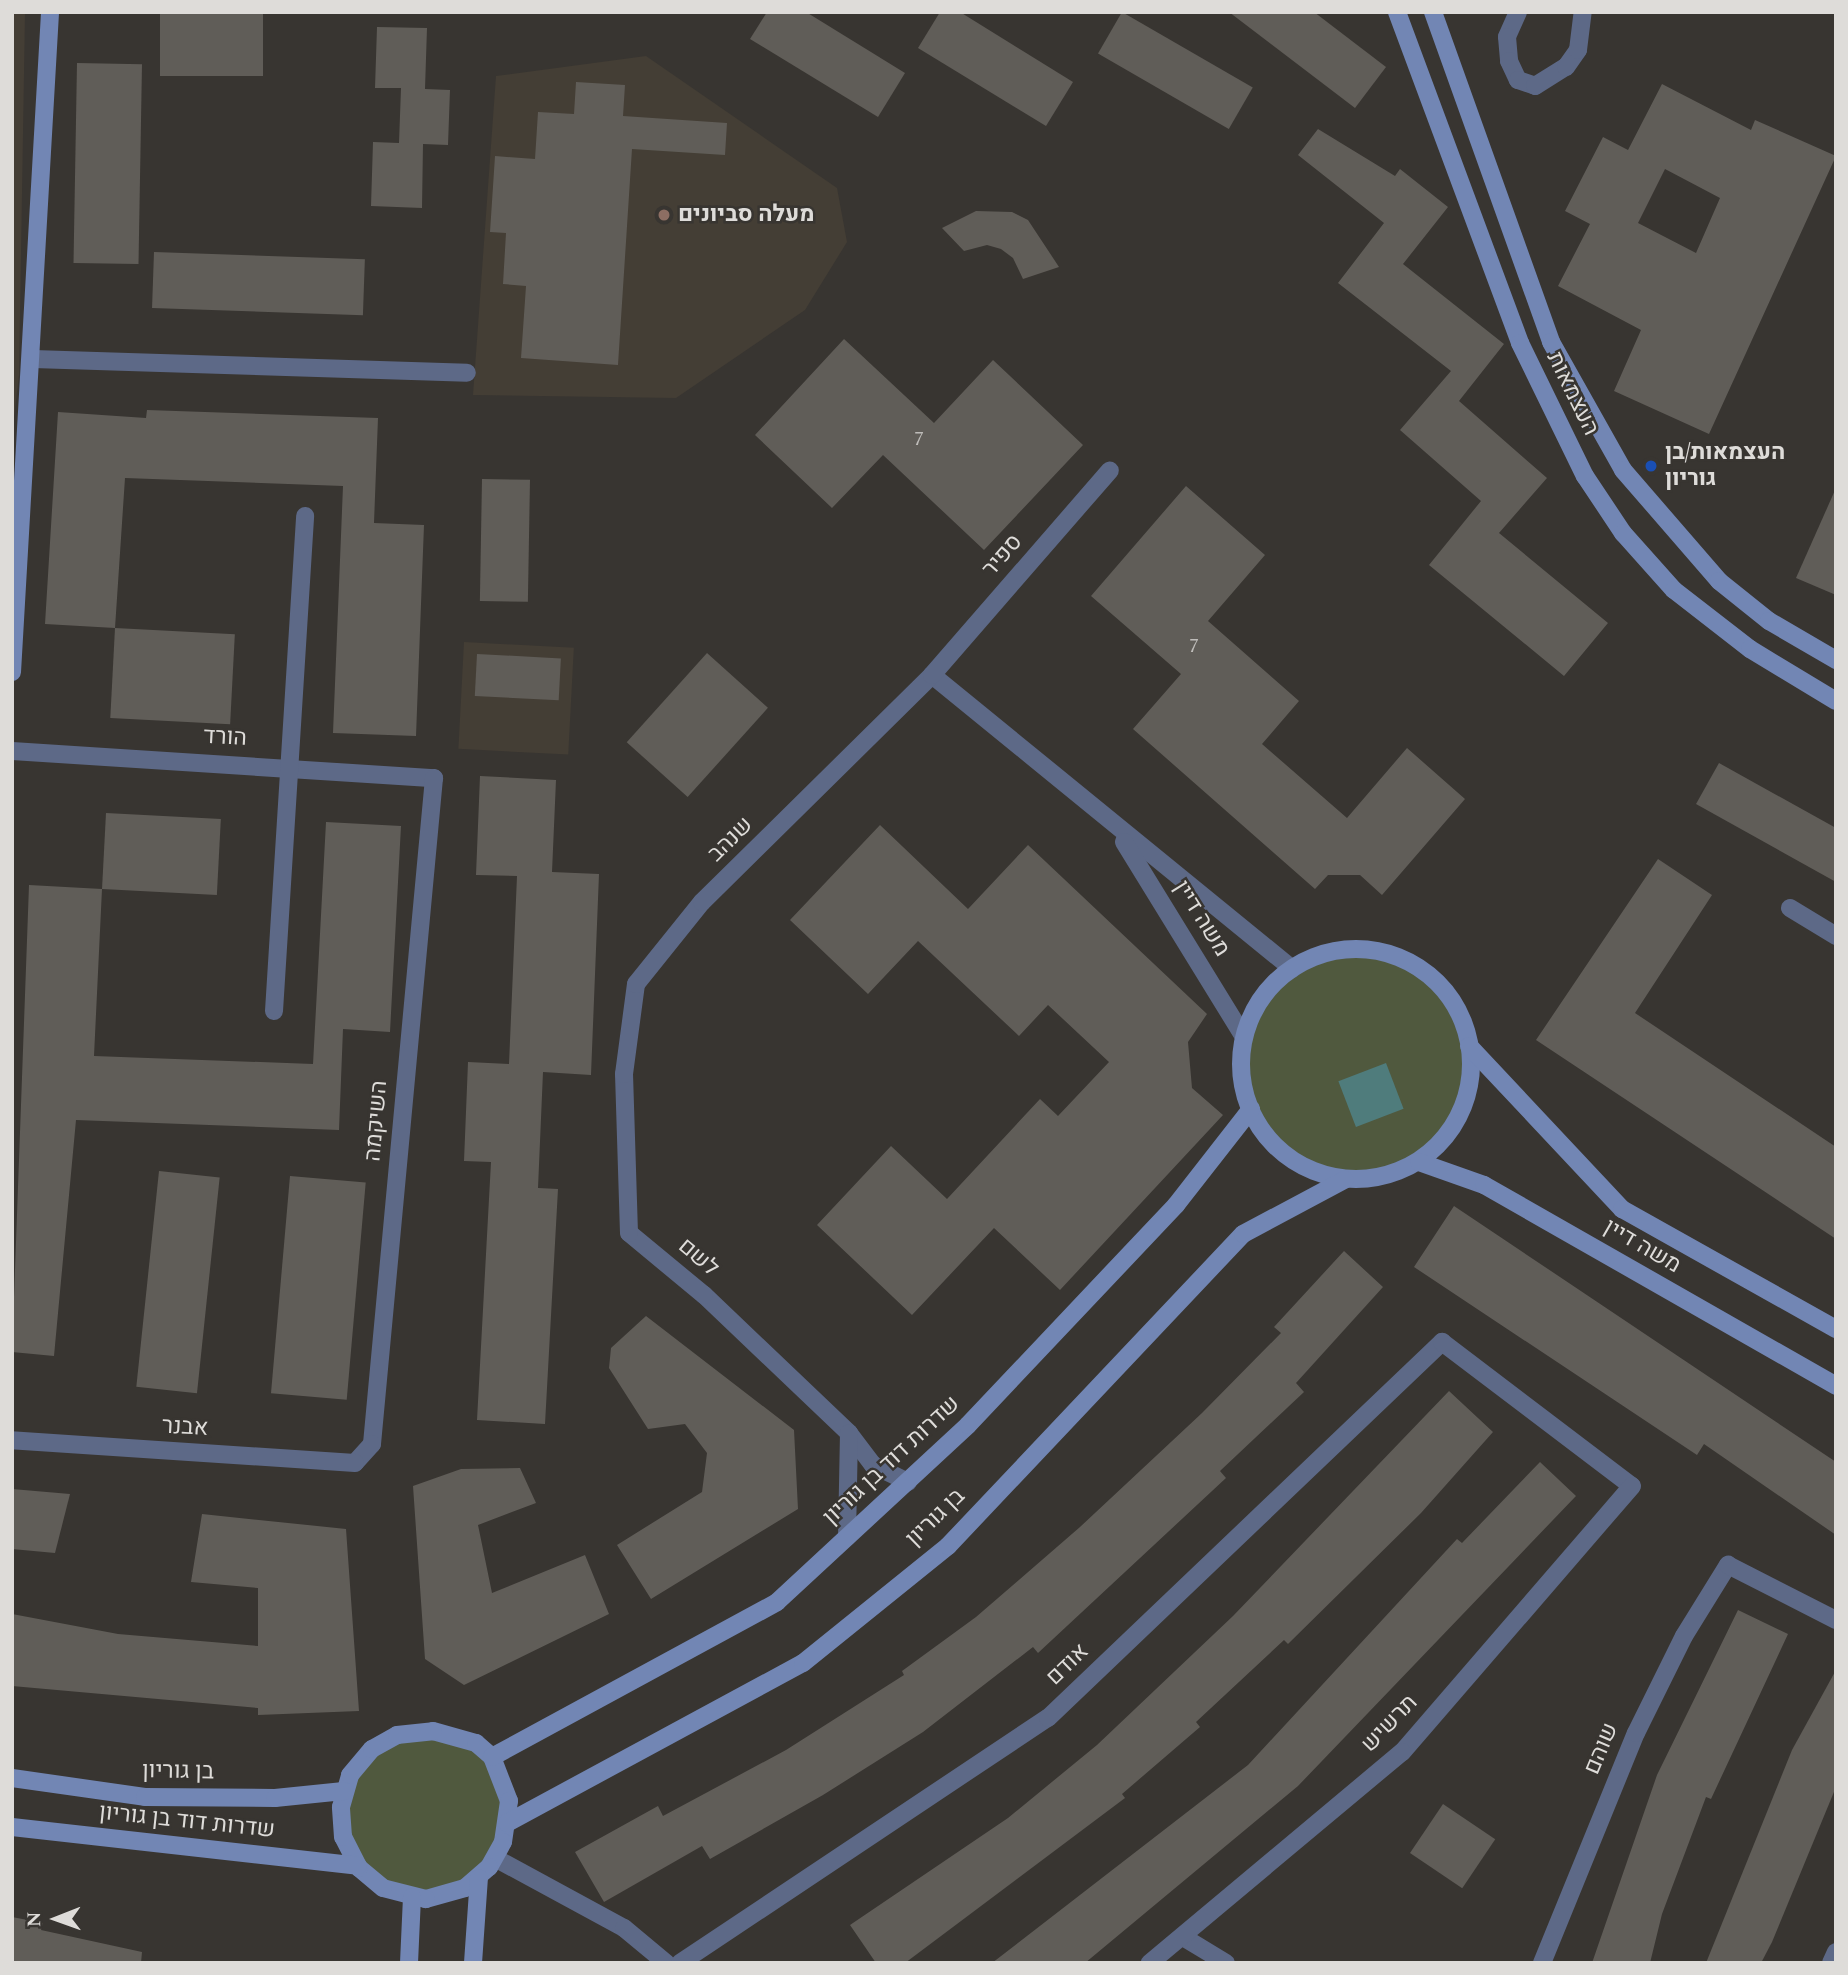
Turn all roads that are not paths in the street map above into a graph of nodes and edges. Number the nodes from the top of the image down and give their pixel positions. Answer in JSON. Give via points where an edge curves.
{"nodes":[{"id":1,"x":50,"y":12,"type":"edge"},
{"id":2,"x":1397,"y":12,"type":"edge"},
{"id":3,"x":1433,"y":12,"type":"edge"},
{"id":4,"x":1518,"y":12,"type":"edge"},
{"id":5,"x":1583,"y":12,"type":"edge"},
{"id":6,"x":33,"y":359,"type":"junction"},
{"id":7,"x":467,"y":373,"type":"dead end"},
{"id":8,"x":1110,"y":470,"type":"dead end"},
{"id":9,"x":305,"y":516,"type":"dead end"},
{"id":10,"x":1836,"y":660,"type":"edge"},
{"id":11,"x":12,"y":672,"type":"edge"},
{"id":12,"x":932,"y":675,"type":"junction"},
{"id":13,"x":1836,"y":701,"type":"edge"},
{"id":14,"x":12,"y":751,"type":"edge"},
{"id":15,"x":289,"y":766,"type":"junction"},
{"id":16,"x":434,"y":778,"type":"joint"},
{"id":17,"x":1115,"y":828,"type":"junction"},
{"id":18,"x":1790,"y":908,"type":"dead end"},
{"id":19,"x":1836,"y":936,"type":"edge"},
{"id":20,"x":1292,"y":969,"type":"junction"},
{"id":21,"x":274,"y":1011,"type":"dead end"},
{"id":22,"x":1244,"y":1037,"type":"junction"},
{"id":23,"x":1469,"y":1045,"type":"junction"},
{"id":24,"x":624,"y":1074,"type":"joint"},
{"id":25,"x":1251,"y":1109,"type":"junction"},
{"id":26,"x":1419,"y":1162,"type":"junction"},
{"id":27,"x":1345,"y":1180,"type":"junction"},
{"id":28,"x":1836,"y":1329,"type":"edge"},
{"id":29,"x":1836,"y":1386,"type":"edge"},
{"id":30,"x":849,"y":1433,"type":"junction"},
{"id":31,"x":12,"y":1440,"type":"edge"},
{"id":32,"x":355,"y":1463,"type":"joint"},
{"id":33,"x":908,"y":1482,"type":"junction"},
{"id":34,"x":1632,"y":1486,"type":"joint"},
{"id":35,"x":847,"y":1537,"type":"junction"},
{"id":36,"x":1836,"y":1620,"type":"edge"},
{"id":37,"x":492,"y":1757,"type":"junction"},
{"id":38,"x":12,"y":1778,"type":"edge"},
{"id":39,"x":344,"y":1791,"type":"junction"},
{"id":40,"x":507,"y":1823,"type":"junction"},
{"id":41,"x":12,"y":1827,"type":"edge"},
{"id":42,"x":495,"y":1858,"type":"junction"},
{"id":43,"x":358,"y":1866,"type":"junction"},
{"id":44,"x":479,"y":1878,"type":"junction"},
{"id":45,"x":412,"y":1897,"type":"junction"},
{"id":46,"x":1183,"y":1937,"type":"junction"},
{"id":47,"x":1836,"y":1952,"type":"edge"},
{"id":48,"x":409,"y":1963,"type":"edge"},
{"id":49,"x":473,"y":1963,"type":"edge"},
{"id":50,"x":666,"y":1963,"type":"edge"},
{"id":51,"x":680,"y":1963,"type":"edge"},
{"id":52,"x":1150,"y":1963,"type":"edge"},
{"id":53,"x":1226,"y":1963,"type":"edge"},
{"id":54,"x":1542,"y":1963,"type":"edge"},
{"id":55,"x":1831,"y":1963,"type":"edge"}],
"edges":[{"from":1,"to":6,"type":"street"},
{"from":2,"to":13,"type":"street","name":"העצמאות","via":[[1511,320],[1585,476],[1623,533],[1674,590],[1750,649]]},
{"from":3,"to":10,"type":"street","name":"העצמאות","via":[[1551,342],[1623,470],[1719,581],[1769,621]]},
{"from":4,"to":5,"type":"street","via":[[1507,37],[1509,61],[1518,80],[1535,86],[1566,67],[1578,50]]},
{"from":6,"to":7,"type":"street"},
{"from":6,"to":11,"type":"street"},
{"from":8,"to":12,"type":"street","name":"ספיר"},
{"from":9,"to":15,"type":"street"},
{"from":12,"to":17,"type":"street","name":"משה דיין"},
{"from":12,"to":24,"type":"street","name":"שנהב","via":[[656,954],[636,984]]},
{"from":14,"to":15,"type":"street","name":"הורד"},
{"from":15,"to":16,"type":"street","name":"הורד"},
{"from":15,"to":21,"type":"street"},
{"from":16,"to":32,"type":"street","name":"השיקמה","via":[[372,1444]]},
{"from":17,"to":20,"type":"street","name":"משה דיין"},
{"from":17,"to":22,"type":"street","name":"משה דיין"},
{"from":18,"to":19,"type":"street"},
{"from":20,"to":22,"type":"street","via":[[1255,1008]]},
{"from":20,"to":23,"type":"street","via":[[1345,948],[1382,951],[1417,965],[1445,990],[1465,1024]]},
{"from":22,"to":25,"type":"street","via":[[1242,1081]]},
{"from":23,"to":26,"type":"street","via":[[1466,1101],[1448,1136]]},
{"from":23,"to":28,"type":"street","name":"משה דיין","via":[[1622,1209]]},
{"from":24,"to":30,"type":"street","name":"לשם","via":[[629,1233],[704,1295]]},
{"from":25,"to":27,"type":"street","via":[[1275,1147],[1307,1170]]},
{"from":25,"to":33,"type":"street","name":"שדרות דוד בן גוריון","via":[[1147,1236]]},
{"from":26,"to":27,"type":"street","via":[[1383,1177]]},
{"from":26,"to":29,"type":"street","name":"משה דיין","via":[[1484,1185]]},
{"from":27,"to":40,"type":"street","name":"בן גוריון","via":[[1243,1234],[948,1546],[803,1663]]},
{"from":30,"to":33,"type":"street","name":"לשם","via":[[873,1465]]},
{"from":30,"to":35,"type":"street"},
{"from":31,"to":32,"type":"street","name":"אבנר"},
{"from":33,"to":35,"type":"street","name":"שדרות דוד בן גוריון"},
{"from":34,"to":46,"type":"street","name":"תרשיש","via":[[1402,1752]]},
{"from":34,"to":51,"type":"street","name":"אודם","via":[[1442,1342],[1048,1718]]},
{"from":35,"to":37,"type":"street","name":"שדרות דוד בן גוריון","via":[[777,1602]]},
{"from":36,"to":54,"type":"street","name":"שוהם","via":[[1728,1564],[1684,1636],[1636,1732]]},
{"from":37,"to":39,"type":"street","via":[[476,1744],[433,1731],[397,1735],[359,1762]]},
{"from":37,"to":40,"type":"street","via":[[509,1801]]},
{"from":38,"to":39,"type":"street","name":"בן גוריון","via":[[145,1797],[275,1798]]},
{"from":39,"to":43,"type":"street","via":[[343,1837]]},
{"from":40,"to":42,"type":"street"},
{"from":41,"to":43,"type":"street","name":"שדרות דוד בן גוריון"},
{"from":42,"to":44,"type":"street"},
{"from":42,"to":50,"type":"street","via":[[624,1928]]},
{"from":43,"to":45,"type":"street","via":[[383,1888]]},
{"from":44,"to":45,"type":"street","via":[[450,1892]]},
{"from":44,"to":49,"type":"street"},
{"from":45,"to":48,"type":"street"},
{"from":46,"to":52,"type":"street","name":"תרשיש"},
{"from":46,"to":53,"type":"street"},
{"from":47,"to":55,"type":"street"}]}
